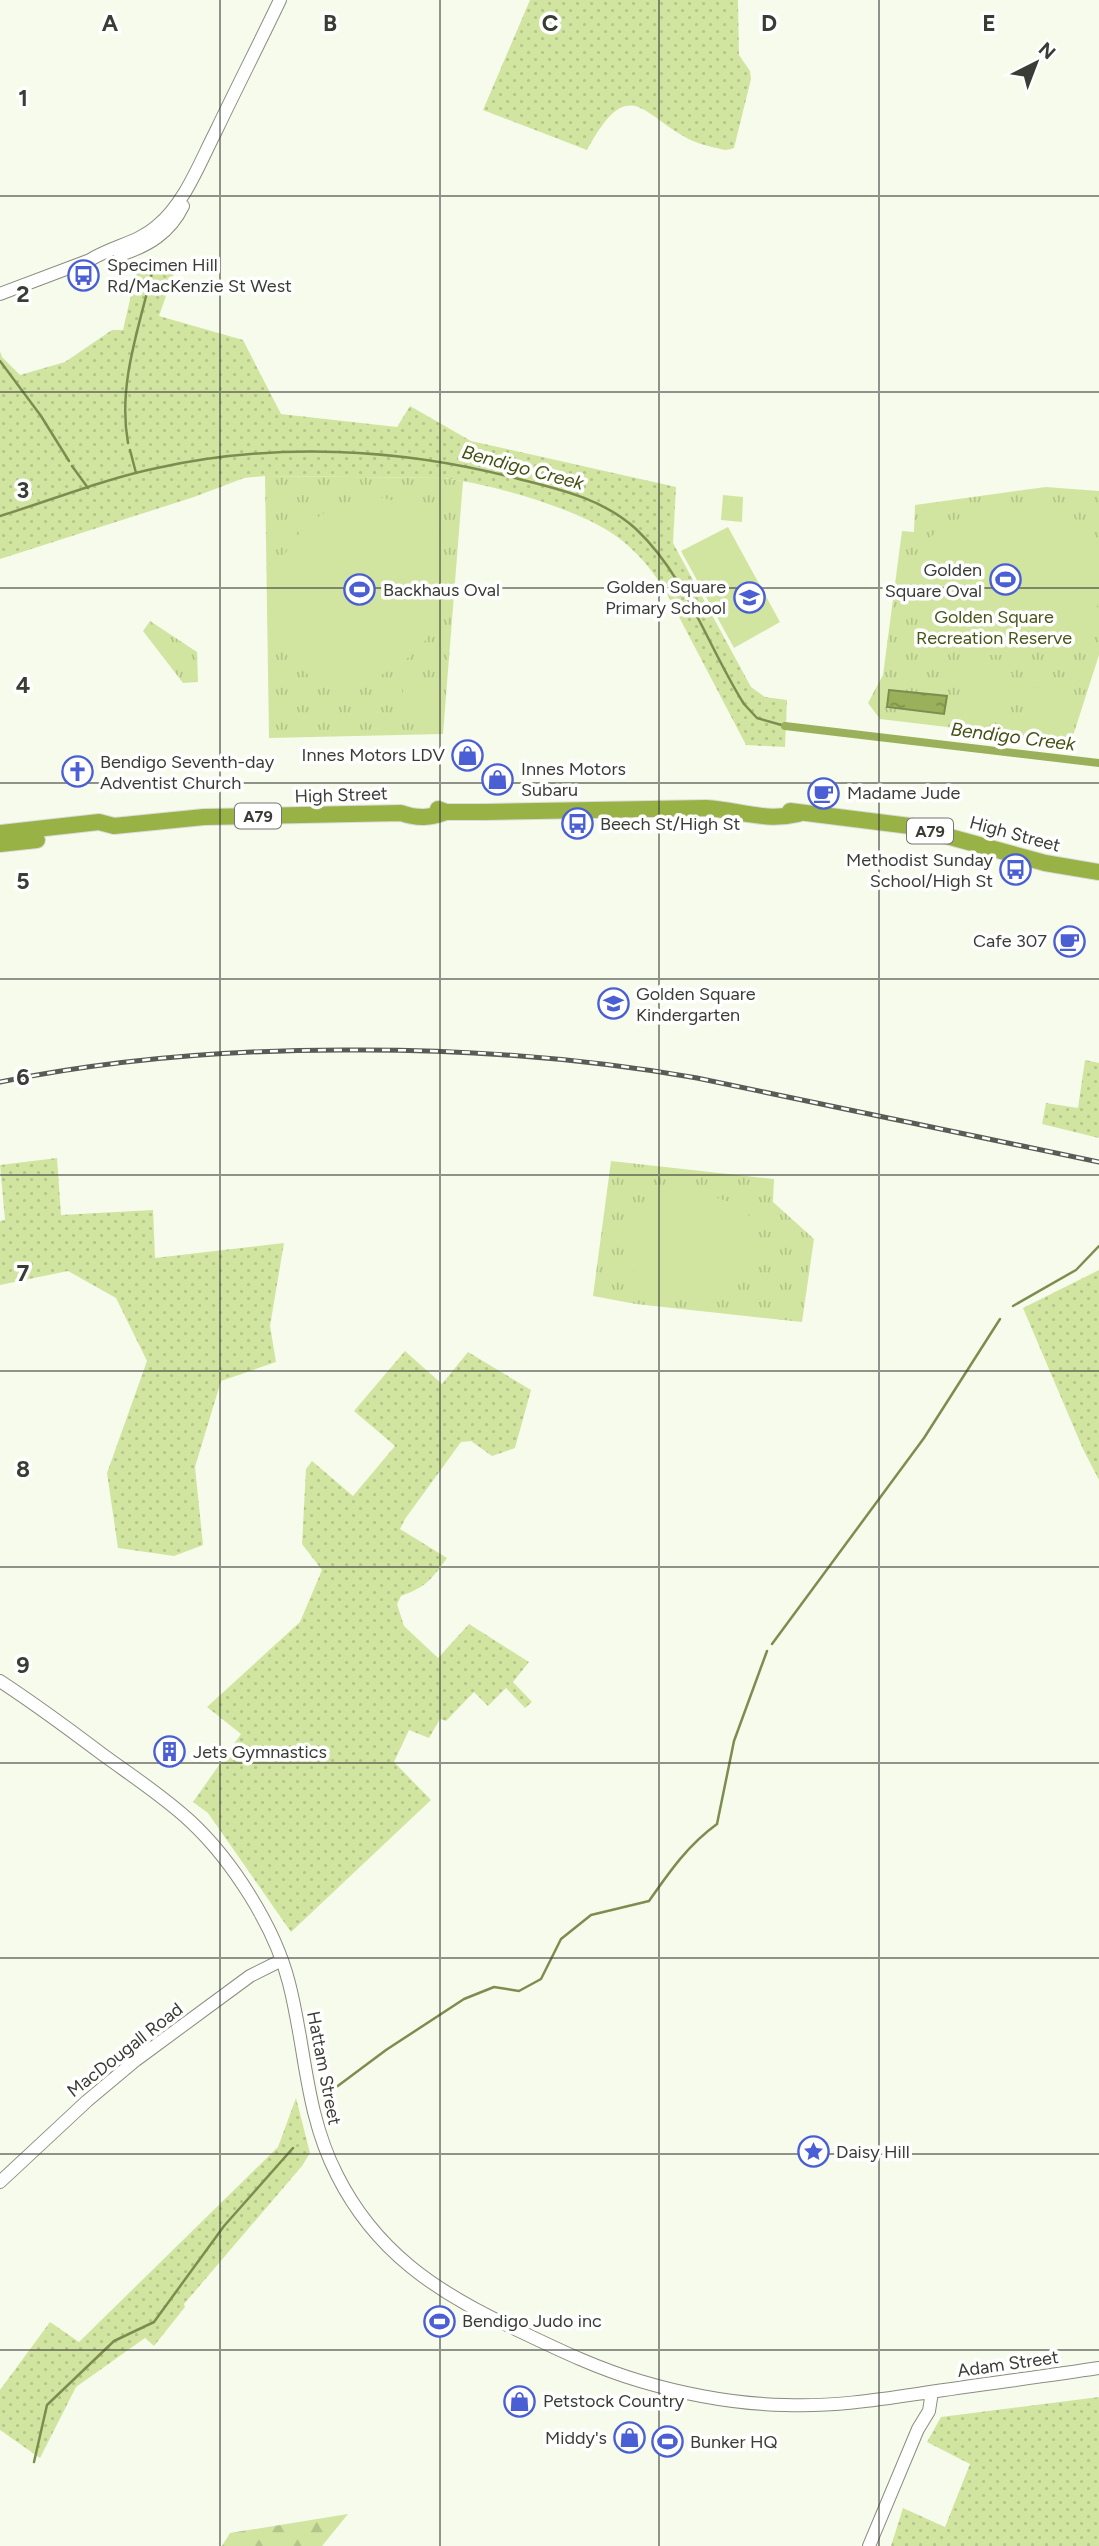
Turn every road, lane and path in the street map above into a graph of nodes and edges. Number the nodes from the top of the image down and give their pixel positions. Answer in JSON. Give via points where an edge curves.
{"nodes":[{"id":1,"x":280,"y":0,"type":"edge"},
{"id":2,"x":0,"y":294,"type":"edge"},
{"id":3,"x":114,"y":825,"type":"junction"},
{"id":4,"x":0,"y":833,"type":"edge"},
{"id":5,"x":0,"y":844,"type":"edge"},
{"id":6,"x":1099,"y":873,"type":"edge"},
{"id":7,"x":0,"y":1681,"type":"edge"},
{"id":8,"x":282,"y":1961,"type":"junction"},
{"id":9,"x":0,"y":2182,"type":"edge"},
{"id":10,"x":1099,"y":2368,"type":"edge"},
{"id":11,"x":927,"y":2393,"type":"junction"},
{"id":12,"x":869,"y":2546,"type":"edge"}],
"edges":[{"from":1,"to":2,"type":"main road","via":[[164,227]]},
{"from":3,"to":4,"type":"highway","name":"High Street","number":"A79","via":[[99,822]]},
{"from":3,"to":5,"type":"highway","name":"High Street","number":"A79","via":[[101,832]]},
{"from":3,"to":6,"type":"highway","name":"High Street","number":"A79","via":[[204,817],[401,813],[412,807],[446,811],[730,809],[744,815],[780,818],[797,814],[910,827]]},
{"from":7,"to":8,"type":"main road","name":"Hattam Street","via":[[192,1824],[249,1896]]},
{"from":8,"to":9,"type":"main road","name":"MacDougall Road","via":[[250,1976],[136,2060]]},
{"from":8,"to":11,"type":"main road","name":"Hattam Street","via":[[292,1993],[313,2117],[335,2173],[380,2239],[440,2290],[592,2365],[698,2395],[800,2406]]},
{"from":10,"to":11,"type":"main road","name":"Adam Street"},
{"from":11,"to":12,"type":"main road","via":[[929,2411]]}]}
